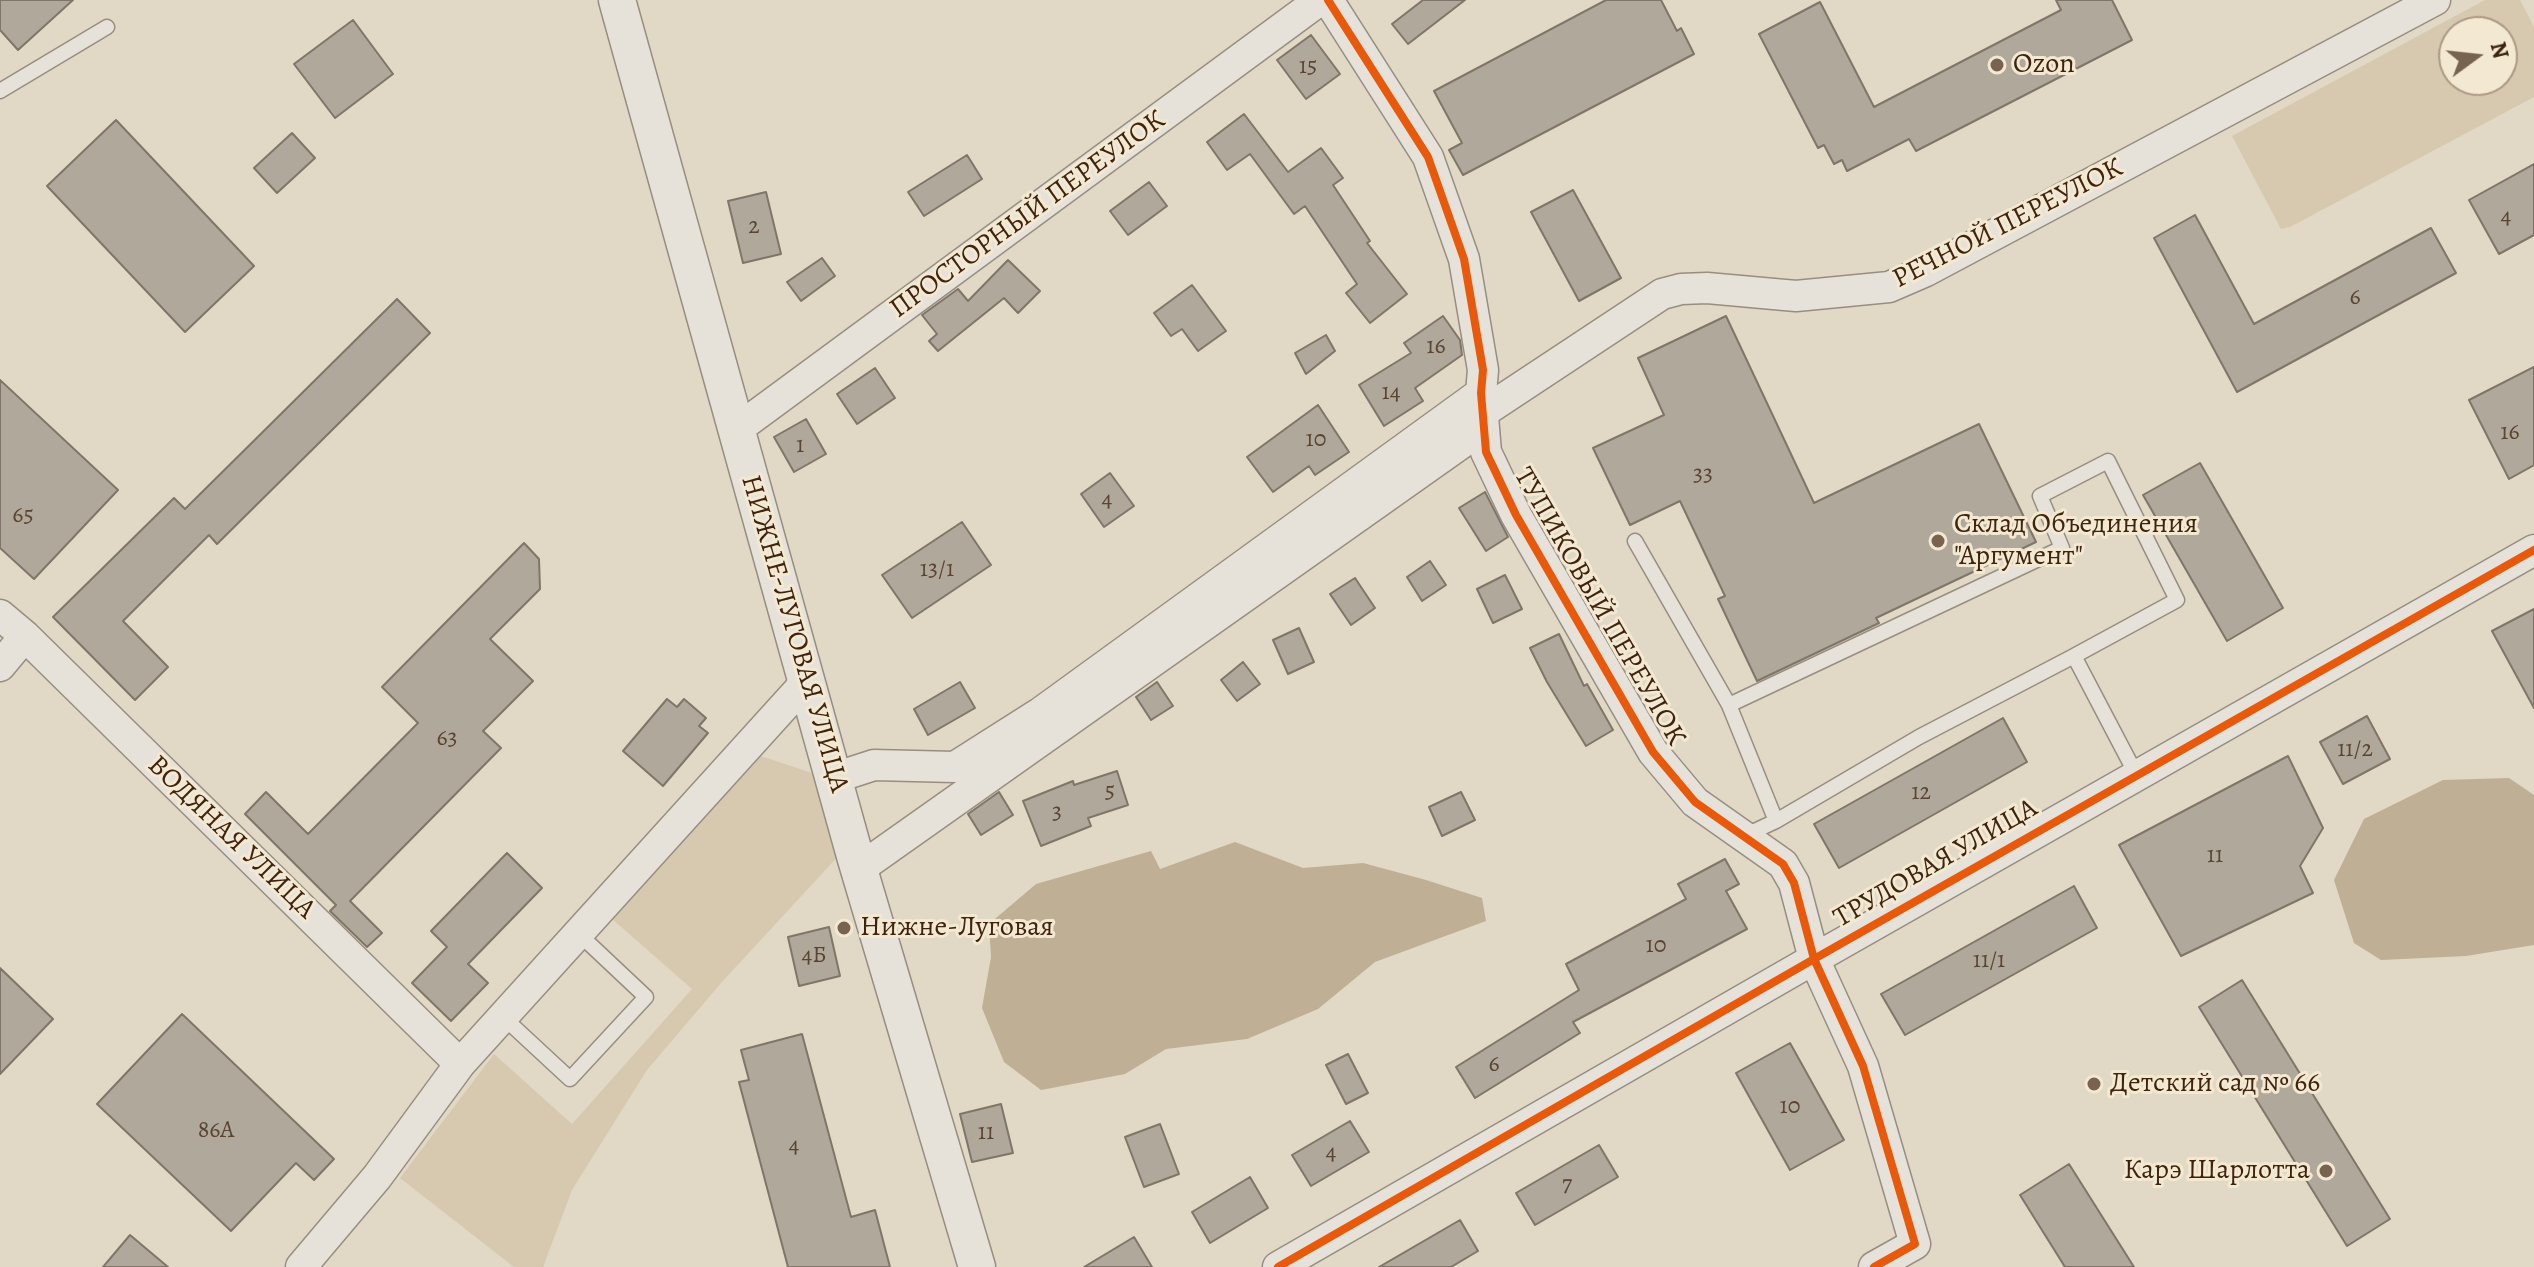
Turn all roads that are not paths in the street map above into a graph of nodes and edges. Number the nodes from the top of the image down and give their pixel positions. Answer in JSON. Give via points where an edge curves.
{"nodes":[{"id":1,"x":617,"y":0,"type":"edge"},
{"id":2,"x":1320,"y":0,"type":"edge"},
{"id":3,"x":1328,"y":0,"type":"edge"},
{"id":4,"x":2435,"y":0,"type":"edge"},
{"id":5,"x":107,"y":27,"type":"dead end"},
{"id":6,"x":0,"y":91,"type":"edge"},
{"id":7,"x":1482,"y":411,"type":"junction"},
{"id":8,"x":736,"y":430,"type":"junction"},
{"id":9,"x":1635,"y":541,"type":"dead end"},
{"id":10,"x":2534,"y":550,"type":"edge"},
{"id":11,"x":0,"y":615,"type":"edge"},
{"id":12,"x":25,"y":636,"type":"junction"},
{"id":13,"x":2074,"y":656,"type":"junction"},
{"id":14,"x":0,"y":666,"type":"edge"},
{"id":15,"x":807,"y":681,"type":"junction"},
{"id":16,"x":1729,"y":705,"type":"junction"},
{"id":17,"x":2137,"y":776,"type":"junction"},
{"id":18,"x":834,"y":778,"type":"junction"},
{"id":19,"x":1776,"y":821,"type":"junction"},
{"id":20,"x":1742,"y":837,"type":"junction"},
{"id":21,"x":859,"y":869,"type":"junction"},
{"id":22,"x":578,"y":933,"type":"junction"},
{"id":23,"x":1814,"y":959,"type":"junction"},
{"id":24,"x":502,"y":1016,"type":"junction"},
{"id":25,"x":460,"y":1064,"type":"junction"},
{"id":26,"x":301,"y":1267,"type":"edge"},
{"id":27,"x":977,"y":1267,"type":"edge"},
{"id":28,"x":1278,"y":1267,"type":"edge"},
{"id":29,"x":1874,"y":1267,"type":"edge"}],
"edges":[{"from":1,"to":8,"type":"street","name":"НИЖНЕ-ЛУГОВАЯ УЛИЦА"},
{"from":2,"to":8,"type":"street","name":"ПРОСТОРНЫЙ ПЕРЕУЛОК"},
{"from":3,"to":7,"type":"street","name":"ТУПИКОВЫЙ ПЕРЕУЛОК","via":[[1428,157],[1464,259],[1483,370]]},
{"from":4,"to":7,"type":"street","name":"РЕЧНОЙ ПЕРЕУЛОК","via":[[1889,287],[1796,296],[1707,288],[1662,294]]},
{"from":5,"to":6,"type":"lane"},
{"from":7,"to":18,"type":"street","via":[[955,767],[874,765]]},
{"from":7,"to":20,"type":"street","name":"ТУПИКОВЫЙ ПЕРЕУЛОК","via":[[1486,452],[1516,515],[1653,752],[1695,802]]},
{"from":7,"to":21,"type":"street"},
{"from":8,"to":15,"type":"street","name":"НИЖНЕ-ЛУГОВАЯ УЛИЦА"},
{"from":9,"to":16,"type":"lane"},
{"from":10,"to":17,"type":"street","name":"ТРУДОВАЯ УЛИЦА"},
{"from":11,"to":12,"type":"street","name":"ВОДЯНАЯ УЛИЦА"},
{"from":12,"to":14,"type":"street"},
{"from":12,"to":25,"type":"street","name":"ВОДЯНАЯ УЛИЦА"},
{"from":13,"to":16,"type":"lane","via":[[2177,600],[2108,461],[2040,496],[2062,548]]},
{"from":13,"to":17,"type":"lane"},
{"from":13,"to":19,"type":"lane","via":[[1919,737]]},
{"from":15,"to":18,"type":"street","name":"НИЖНЕ-ЛУГОВАЯ УЛИЦА"},
{"from":15,"to":22,"type":"street"},
{"from":16,"to":19,"type":"lane"},
{"from":17,"to":23,"type":"street","name":"ТРУДОВАЯ УЛИЦА"},
{"from":18,"to":21,"type":"street","name":"НИЖНЕ-ЛУГОВАЯ УЛИЦА"},
{"from":19,"to":20,"type":"lane"},
{"from":20,"to":23,"type":"street","name":"ТУПИКОВЫЙ ПЕРЕУЛОК","via":[[1783,864],[1794,883]]},
{"from":21,"to":27,"type":"street","name":"НИЖНЕ-ЛУГОВАЯ УЛИЦА"},
{"from":22,"to":24,"type":"street"},
{"from":22,"to":24,"type":"lane","via":[[646,997],[570,1079]]},
{"from":23,"to":28,"type":"street","name":"ТРУДОВАЯ УЛИЦА"},
{"from":23,"to":29,"type":"street","name":"ТУПИКОВЫЙ ПЕРЕУЛОК","via":[[1863,1066],[1915,1244]]},
{"from":24,"to":25,"type":"street"},
{"from":25,"to":26,"type":"street","via":[[377,1177]]}]}
